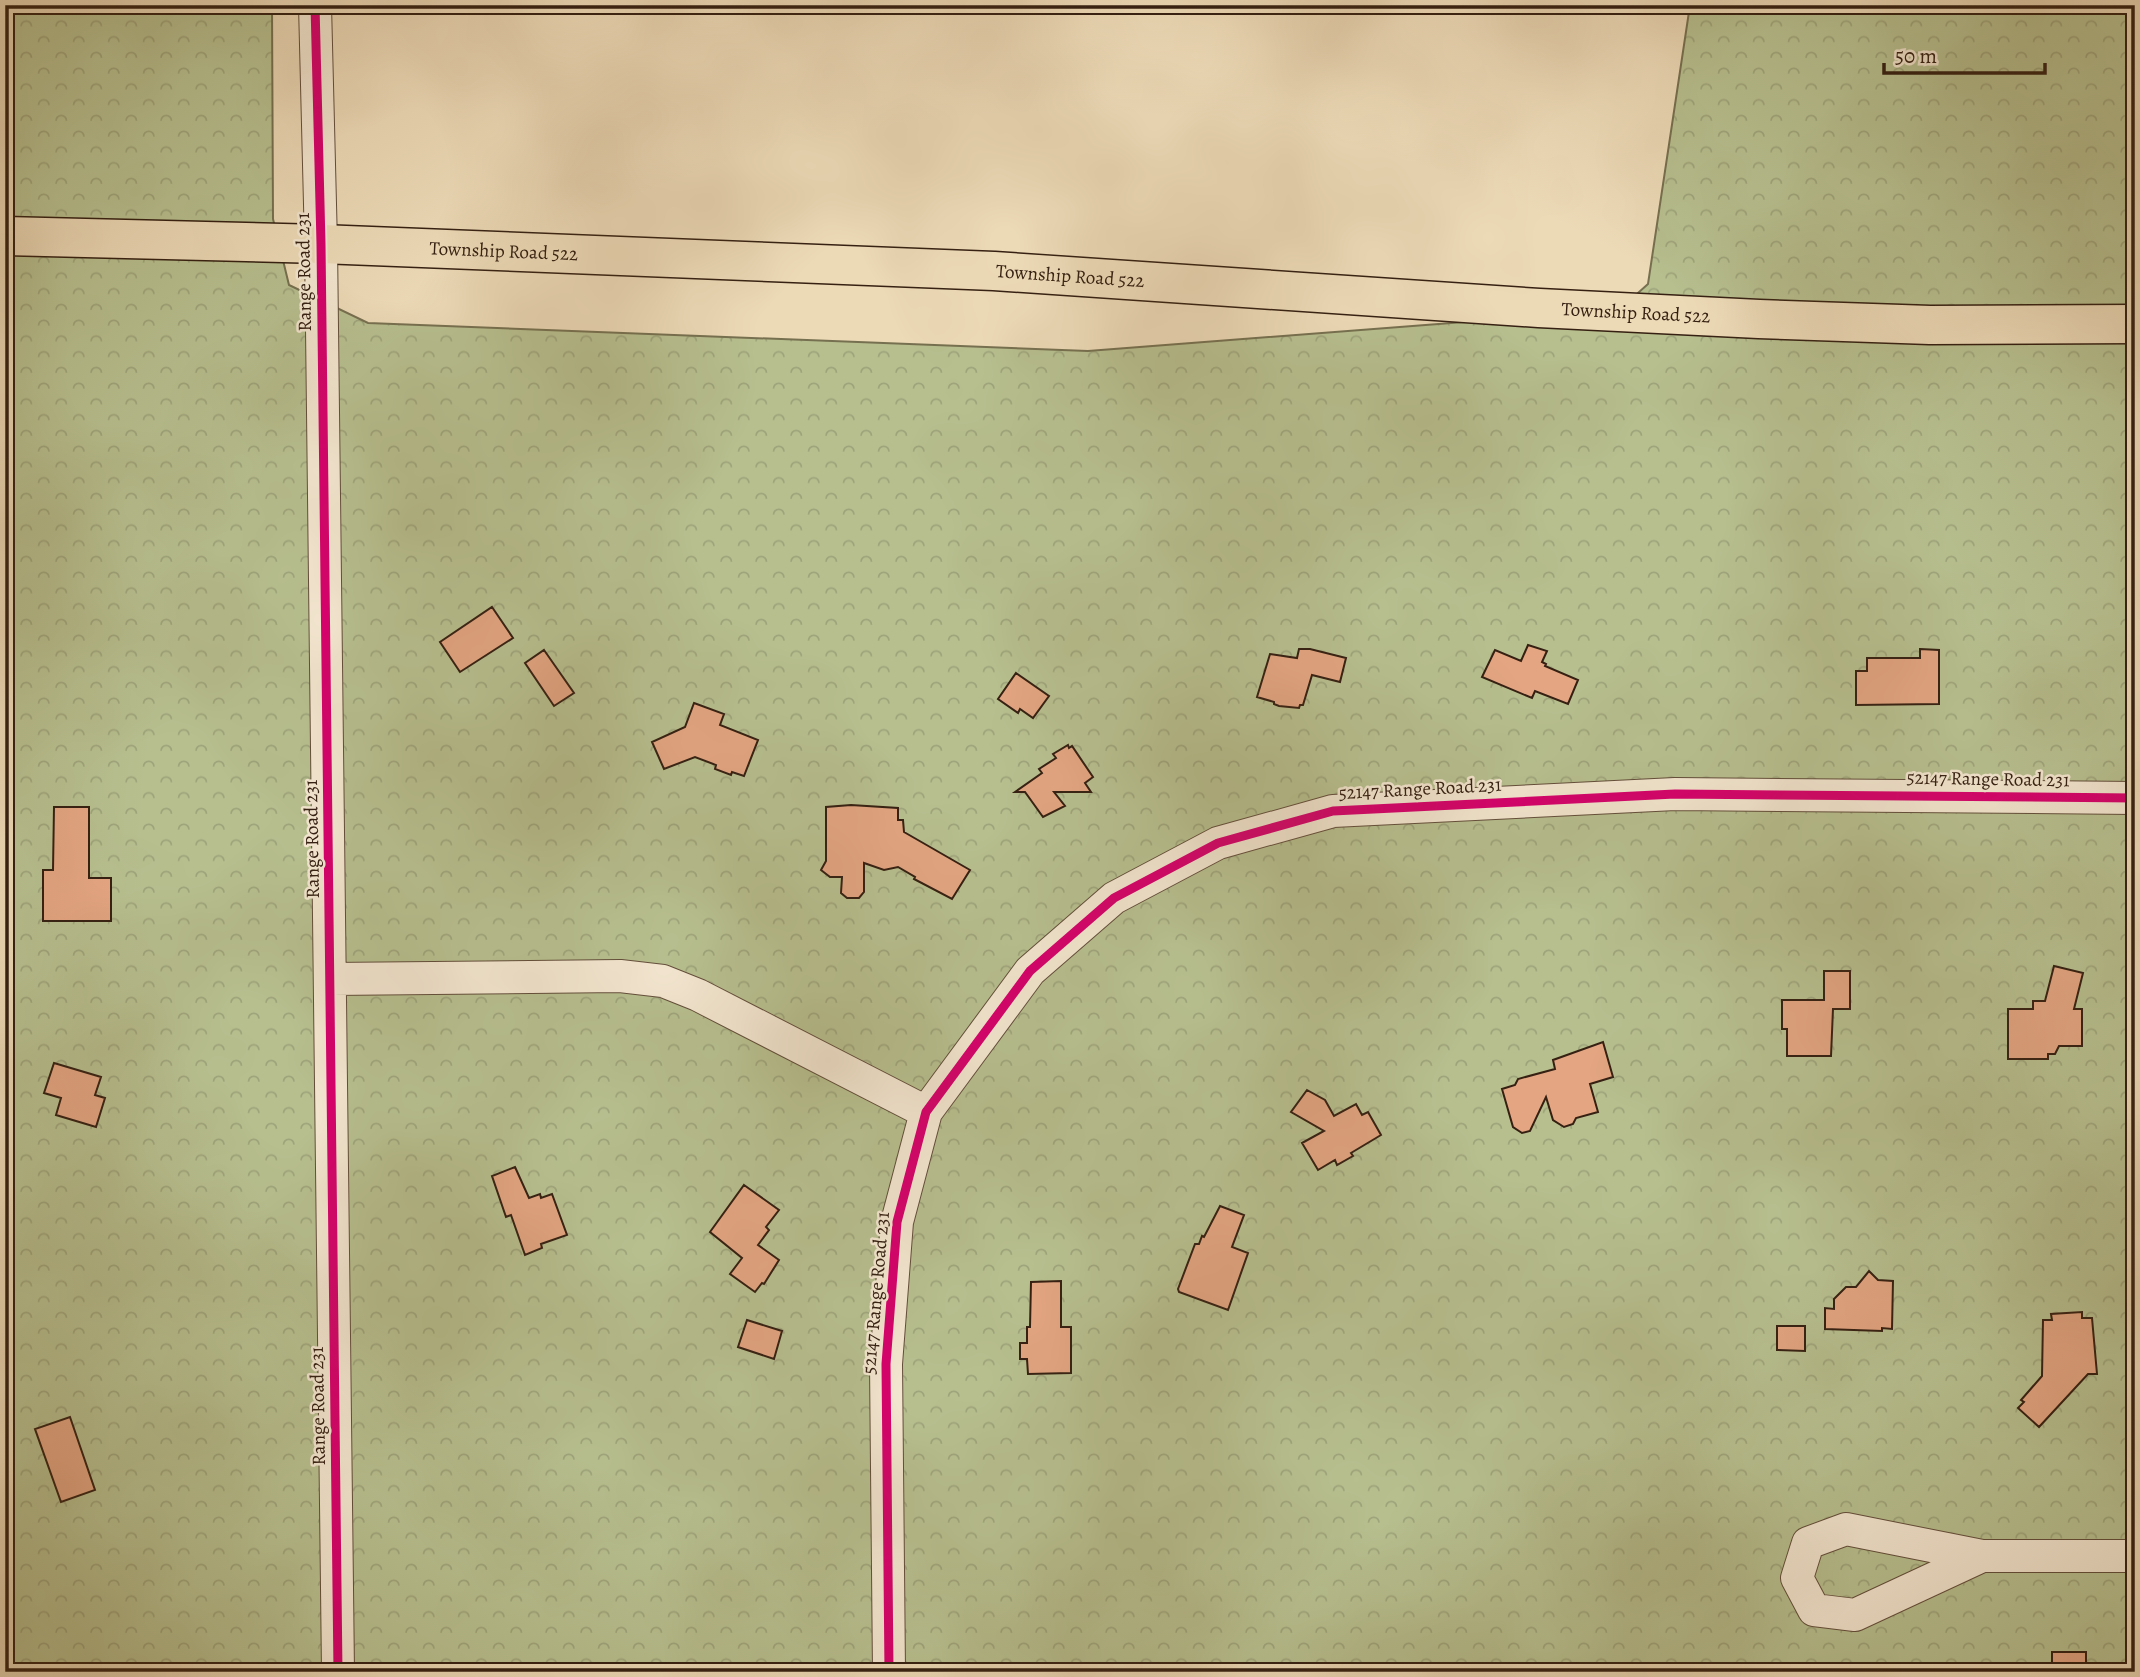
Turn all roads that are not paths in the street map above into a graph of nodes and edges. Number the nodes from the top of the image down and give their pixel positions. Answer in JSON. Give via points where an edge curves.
{"nodes":[{"id":1,"x":315,"y":5,"type":"edge"},
{"id":2,"x":5,"y":236,"type":"edge"},
{"id":3,"x":321,"y":244,"type":"junction"},
{"id":4,"x":2135,"y":324,"type":"edge"},
{"id":5,"x":2135,"y":798,"type":"edge"},
{"id":6,"x":331,"y":979,"type":"junction"},
{"id":7,"x":926,"y":1112,"type":"junction"},
{"id":8,"x":1982,"y":1556,"type":"junction"},
{"id":9,"x":2135,"y":1556,"type":"edge"},
{"id":10,"x":338,"y":1672,"type":"edge"},
{"id":11,"x":889,"y":1672,"type":"edge"}],
"edges":[{"from":1,"to":3,"type":"street","name":"Range Road 231"},
{"from":2,"to":3,"type":"main road","name":"Township Road 522"},
{"from":3,"to":4,"type":"main road","name":"Township Road 522","via":[[994,271],[1759,319],[1930,325]]},
{"from":3,"to":6,"type":"street","name":"Range Road 231"},
{"from":5,"to":7,"type":"street","name":"52147 Range Road 231","via":[[1675,794],[1333,811],[1219,844],[1115,898],[1030,971]]},
{"from":6,"to":7,"type":"street","via":[[620,976],[663,982],[740,1014]]},
{"from":6,"to":10,"type":"street","name":"Range Road 231"},
{"from":7,"to":11,"type":"street","name":"52147 Range Road 231","via":[[897,1222],[886,1364]]},
{"from":8,"to":8,"type":"street","via":[[1846,1529],[1808,1543],[1797,1578],[1814,1610],[1855,1615]]},
{"from":8,"to":9,"type":"street"}]}
